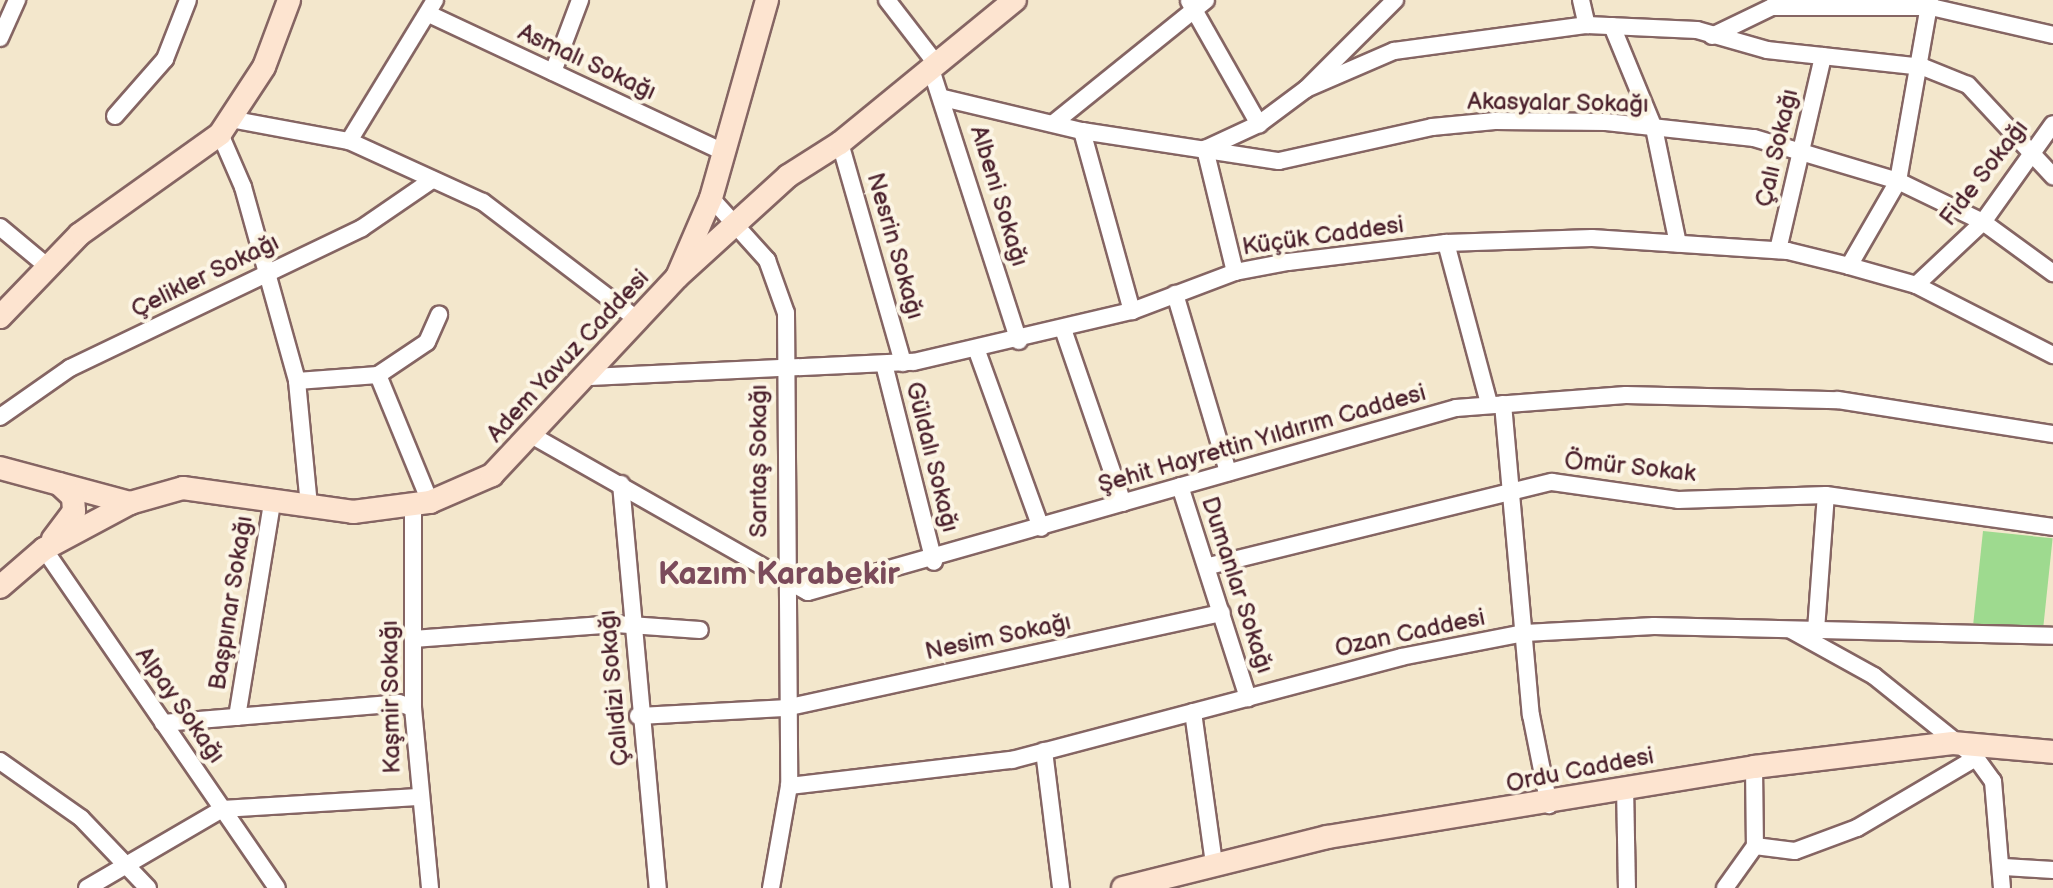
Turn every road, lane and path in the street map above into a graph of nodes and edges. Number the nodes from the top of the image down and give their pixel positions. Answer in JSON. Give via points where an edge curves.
{"nodes":[{"id":1,"x":17,"y":0,"type":"edge"},
{"id":2,"x":188,"y":0,"type":"edge"},
{"id":3,"x":580,"y":0,"type":"edge"},
{"id":4,"x":767,"y":0,"type":"edge"},
{"id":5,"x":887,"y":0,"type":"edge"},
{"id":6,"x":1015,"y":0,"type":"edge"},
{"id":7,"x":1395,"y":0,"type":"edge"},
{"id":8,"x":1581,"y":0,"type":"edge"},
{"id":9,"x":283,"y":2,"type":"edge"},
{"id":10,"x":1196,"y":3,"type":"edge"},
{"id":11,"x":1931,"y":3,"type":"edge"},
{"id":12,"x":433,"y":7,"type":"edge"},
{"id":13,"x":1587,"y":25,"type":"junction"},
{"id":14,"x":1612,"y":26,"type":"junction"},
{"id":15,"x":2053,"y":35,"type":"edge"},
{"id":16,"x":1712,"y":36,"type":"junction"},
{"id":17,"x":0,"y":38,"type":"edge"},
{"id":18,"x":1823,"y":56,"type":"junction"},
{"id":19,"x":932,"y":64,"type":"junction"},
{"id":20,"x":1923,"y":67,"type":"junction"},
{"id":21,"x":553,"y":72,"type":"junction"},
{"id":22,"x":1306,"y":89,"type":"junction"},
{"id":23,"x":943,"y":98,"type":"junction"},
{"id":24,"x":115,"y":116,"type":"dead end"},
{"id":25,"x":1055,"y":122,"type":"junction"},
{"id":26,"x":1259,"y":124,"type":"junction"},
{"id":27,"x":2053,"y":124,"type":"edge"},
{"id":28,"x":225,"y":126,"type":"junction"},
{"id":29,"x":1654,"y":128,"type":"junction"},
{"id":30,"x":1082,"y":131,"type":"junction"},
{"id":31,"x":349,"y":141,"type":"junction"},
{"id":32,"x":840,"y":143,"type":"junction"},
{"id":33,"x":1205,"y":149,"type":"junction"},
{"id":34,"x":723,"y":152,"type":"junction"},
{"id":35,"x":1802,"y":152,"type":"junction"},
{"id":36,"x":2031,"y":152,"type":"junction"},
{"id":37,"x":2053,"y":176,"type":"edge"},
{"id":38,"x":432,"y":180,"type":"junction"},
{"id":39,"x":1898,"y":181,"type":"junction"},
{"id":40,"x":711,"y":198,"type":"junction"},
{"id":41,"x":1983,"y":222,"type":"junction"},
{"id":42,"x":740,"y":226,"type":"junction"},
{"id":43,"x":0,"y":227,"type":"edge"},
{"id":44,"x":1446,"y":243,"type":"junction"},
{"id":45,"x":1678,"y":244,"type":"junction"},
{"id":46,"x":1778,"y":250,"type":"junction"},
{"id":47,"x":1849,"y":266,"type":"junction"},
{"id":48,"x":48,"y":267,"type":"junction"},
{"id":49,"x":1235,"y":272,"type":"junction"},
{"id":50,"x":2053,"y":273,"type":"edge"},
{"id":51,"x":262,"y":275,"type":"junction"},
{"id":52,"x":677,"y":277,"type":"junction"},
{"id":53,"x":1916,"y":285,"type":"junction"},
{"id":54,"x":1175,"y":294,"type":"junction"},
{"id":55,"x":1132,"y":311,"type":"junction"},
{"id":56,"x":439,"y":315,"type":"dead end"},
{"id":57,"x":0,"y":317,"type":"edge"},
{"id":58,"x":639,"y":321,"type":"junction"},
{"id":59,"x":1063,"y":329,"type":"junction"},
{"id":60,"x":1019,"y":341,"type":"junction"},
{"id":61,"x":977,"y":351,"type":"junction"},
{"id":62,"x":2053,"y":355,"type":"edge"},
{"id":63,"x":903,"y":363,"type":"junction"},
{"id":64,"x":884,"y":364,"type":"junction"},
{"id":65,"x":783,"y":369,"type":"junction"},
{"id":66,"x":378,"y":375,"type":"junction"},
{"id":67,"x":590,"y":377,"type":"junction"},
{"id":68,"x":297,"y":381,"type":"junction"},
{"id":69,"x":1496,"y":404,"type":"junction"},
{"id":70,"x":0,"y":417,"type":"edge"},
{"id":71,"x":2053,"y":434,"type":"edge"},
{"id":72,"x":533,"y":436,"type":"junction"},
{"id":73,"x":0,"y":468,"type":"edge"},
{"id":74,"x":1228,"y":472,"type":"junction"},
{"id":75,"x":59,"y":484,"type":"junction"},
{"id":76,"x":621,"y":484,"type":"junction"},
{"id":77,"x":1180,"y":486,"type":"junction"},
{"id":78,"x":1515,"y":490,"type":"junction"},
{"id":79,"x":1826,"y":495,"type":"junction"},
{"id":80,"x":273,"y":498,"type":"junction"},
{"id":81,"x":130,"y":503,"type":"junction"},
{"id":82,"x":421,"y":503,"type":"junction"},
{"id":83,"x":1123,"y":503,"type":"junction"},
{"id":84,"x":309,"y":505,"type":"junction"},
{"id":85,"x":2053,"y":527,"type":"edge"},
{"id":86,"x":1041,"y":528,"type":"junction"},
{"id":87,"x":44,"y":549,"type":"junction"},
{"id":88,"x":934,"y":562,"type":"junction"},
{"id":89,"x":1209,"y":566,"type":"junction"},
{"id":90,"x":784,"y":582,"type":"junction"},
{"id":91,"x":0,"y":587,"type":"edge"},
{"id":92,"x":1222,"y":613,"type":"junction"},
{"id":93,"x":633,"y":624,"type":"junction"},
{"id":94,"x":1787,"y":628,"type":"junction"},
{"id":95,"x":700,"y":630,"type":"dead end"},
{"id":96,"x":1816,"y":630,"type":"junction"},
{"id":97,"x":1525,"y":633,"type":"junction"},
{"id":98,"x":2053,"y":636,"type":"edge"},
{"id":99,"x":413,"y":639,"type":"junction"},
{"id":100,"x":1248,"y":698,"type":"junction"},
{"id":101,"x":413,"y":708,"type":"junction"},
{"id":102,"x":785,"y":708,"type":"junction"},
{"id":103,"x":1193,"y":712,"type":"junction"},
{"id":104,"x":638,"y":716,"type":"junction"},
{"id":105,"x":237,"y":717,"type":"junction"},
{"id":106,"x":163,"y":723,"type":"junction"},
{"id":107,"x":1953,"y":743,"type":"junction"},
{"id":108,"x":1044,"y":751,"type":"junction"},
{"id":109,"x":2053,"y":752,"type":"edge"},
{"id":110,"x":1976,"y":758,"type":"junction"},
{"id":111,"x":0,"y":761,"type":"edge"},
{"id":112,"x":1754,"y":767,"type":"junction"},
{"id":113,"x":789,"y":786,"type":"junction"},
{"id":114,"x":1625,"y":786,"type":"junction"},
{"id":115,"x":418,"y":797,"type":"junction"},
{"id":116,"x":1549,"y":805,"type":"junction"},
{"id":117,"x":222,"y":809,"type":"junction"},
{"id":118,"x":1755,"y":846,"type":"junction"},
{"id":119,"x":1214,"y":863,"type":"junction"},
{"id":120,"x":127,"y":865,"type":"junction"},
{"id":121,"x":2004,"y":867,"type":"junction"},
{"id":122,"x":2053,"y":870,"type":"edge"},
{"id":123,"x":87,"y":888,"type":"edge"},
{"id":124,"x":148,"y":888,"type":"edge"},
{"id":125,"x":277,"y":888,"type":"edge"},
{"id":126,"x":430,"y":888,"type":"edge"},
{"id":127,"x":658,"y":888,"type":"edge"},
{"id":128,"x":771,"y":888,"type":"edge"},
{"id":129,"x":1061,"y":888,"type":"edge"},
{"id":130,"x":1123,"y":888,"type":"edge"},
{"id":131,"x":1627,"y":888,"type":"edge"},
{"id":132,"x":1725,"y":888,"type":"edge"},
{"id":133,"x":2002,"y":888,"type":"edge"}],
"edges":[{"from":1,"to":17,"type":"street"},
{"from":2,"to":24,"type":"street","via":[[165,59]]},
{"from":3,"to":21,"type":"street"},
{"from":4,"to":34,"type":"street"},
{"from":5,"to":19,"type":"street","name":"Albeni Sokağı"},
{"from":6,"to":19,"type":"street","name":"Adem Yavuz Caddesi"},
{"from":7,"to":22,"type":"street"},
{"from":8,"to":13,"type":"street"},
{"from":9,"to":28,"type":"street","via":[[264,67]]},
{"from":10,"to":25,"type":"street"},
{"from":10,"to":26,"type":"street"},
{"from":11,"to":15,"type":"street"},
{"from":11,"to":16,"type":"street","via":[[1772,7]]},
{"from":11,"to":20,"type":"street"},
{"from":12,"to":21,"type":"street","name":"Asmalı Sokağı"},
{"from":12,"to":31,"type":"street"},
{"from":13,"to":14,"type":"street"},
{"from":13,"to":22,"type":"street","via":[[1394,51]]},
{"from":14,"to":16,"type":"street"},
{"from":14,"to":29,"type":"street"},
{"from":16,"to":18,"type":"street"},
{"from":18,"to":20,"type":"street"},
{"from":18,"to":35,"type":"street","name":"Çalı Sokağı"},
{"from":19,"to":23,"type":"street","name":"Albeni Sokağı"},
{"from":19,"to":32,"type":"street","name":"Adem Yavuz Caddesi"},
{"from":20,"to":36,"type":"street","via":[[1968,85]]},
{"from":20,"to":39,"type":"street"},
{"from":21,"to":34,"type":"street","name":"Asmalı Sokağı"},
{"from":22,"to":26,"type":"street"},
{"from":23,"to":25,"type":"street","name":"Akasyalar Sokağı"},
{"from":23,"to":60,"type":"street","name":"Albeni Sokağı"},
{"from":25,"to":30,"type":"street","name":"Akasyalar Sokağı"},
{"from":26,"to":33,"type":"street"},
{"from":27,"to":36,"type":"street","name":"Fide Sokağı"},
{"from":28,"to":31,"type":"street"},
{"from":28,"to":48,"type":"street","via":[[80,234]]},
{"from":28,"to":51,"type":"street"},
{"from":29,"to":33,"type":"street","name":"Akasyalar Sokağı","via":[[1495,121],[1432,127],[1279,161]]},
{"from":29,"to":35,"type":"street","name":"Akasyalar Sokağı","via":[[1754,138]]},
{"from":29,"to":45,"type":"street"},
{"from":30,"to":33,"type":"street","name":"Akasyalar Sokağı"},
{"from":30,"to":55,"type":"street"},
{"from":31,"to":38,"type":"street"},
{"from":32,"to":42,"type":"street","name":"Adem Yavuz Caddesi","via":[[788,176]]},
{"from":32,"to":63,"type":"street","name":"Nesrin Sokağı"},
{"from":33,"to":49,"type":"street"},
{"from":34,"to":40,"type":"street"},
{"from":35,"to":39,"type":"street","name":"Akasyalar Sokağı"},
{"from":35,"to":46,"type":"street","name":"Çalı Sokağı"},
{"from":36,"to":37,"type":"street"},
{"from":36,"to":41,"type":"street","name":"Fide Sokağı"},
{"from":38,"to":51,"type":"street","name":"Çelikler Sokağı","via":[[362,228]]},
{"from":38,"to":58,"type":"street","via":[[535,236]]},
{"from":39,"to":41,"type":"street","name":"Akasyalar Sokağı"},
{"from":39,"to":47,"type":"street"},
{"from":40,"to":42,"type":"street","name":"Sarıtaş Sokağı"},
{"from":40,"to":52,"type":"street"},
{"from":41,"to":50,"type":"street","name":"Akasyalar Sokağı"},
{"from":41,"to":53,"type":"street","name":"Fide Sokağı"},
{"from":42,"to":52,"type":"street","name":"Adem Yavuz Caddesi"},
{"from":42,"to":65,"type":"street","name":"Sarıtaş Sokağı","via":[[767,260],[786,313]]},
{"from":43,"to":48,"type":"street"},
{"from":44,"to":45,"type":"street","name":"Küçük Caddesi"},
{"from":44,"to":49,"type":"street","name":"Küçük Caddesi"},
{"from":44,"to":69,"type":"street"},
{"from":45,"to":46,"type":"street","name":"Küçük Caddesi"},
{"from":46,"to":47,"type":"street","name":"Küçük Caddesi"},
{"from":47,"to":53,"type":"street","name":"Küçük Caddesi"},
{"from":48,"to":57,"type":"street"},
{"from":49,"to":54,"type":"street","name":"Küçük Caddesi"},
{"from":51,"to":68,"type":"street"},
{"from":51,"to":70,"type":"street","name":"Çelikler Sokağı","via":[[70,368]]},
{"from":52,"to":58,"type":"street","name":"Adem Yavuz Caddesi"},
{"from":53,"to":62,"type":"street","name":"Küçük Caddesi"},
{"from":54,"to":55,"type":"street","name":"Küçük Caddesi"},
{"from":54,"to":74,"type":"street"},
{"from":55,"to":59,"type":"street","name":"Küçük Caddesi"},
{"from":56,"to":66,"type":"street","via":[[427,342]]},
{"from":58,"to":67,"type":"street","name":"Adem Yavuz Caddesi"},
{"from":59,"to":60,"type":"street","name":"Küçük Caddesi"},
{"from":59,"to":83,"type":"street"},
{"from":60,"to":61,"type":"street","name":"Küçük Caddesi"},
{"from":61,"to":63,"type":"street","name":"Küçük Caddesi"},
{"from":61,"to":86,"type":"street"},
{"from":63,"to":64,"type":"street","name":"Küçük Caddesi"},
{"from":64,"to":65,"type":"street","name":"Küçük Caddesi"},
{"from":64,"to":88,"type":"street","name":"Güldalı Sokağı"},
{"from":65,"to":67,"type":"street","name":"Küçük Caddesi"},
{"from":65,"to":90,"type":"street","name":"Sarıtaş Sokağı"},
{"from":66,"to":68,"type":"street"},
{"from":66,"to":82,"type":"street"},
{"from":67,"to":72,"type":"street","name":"Adem Yavuz Caddesi"},
{"from":68,"to":84,"type":"street"},
{"from":69,"to":71,"type":"street","name":"Şehit Hayrettin Yıldırım Caddesi","via":[[1626,395],[1838,400]]},
{"from":69,"to":74,"type":"street","name":"Şehit Hayrettin Yıldırım Caddesi"},
{"from":69,"to":78,"type":"street"},
{"from":72,"to":76,"type":"street","name":"Şehit Hayrettin Yıldırım Caddesi"},
{"from":72,"to":82,"type":"street","name":"Adem Yavuz Caddesi","via":[[492,475]]},
{"from":73,"to":75,"type":"street"},
{"from":74,"to":77,"type":"street","name":"Şehit Hayrettin Yıldırım Caddesi"},
{"from":75,"to":81,"type":"street"},
{"from":75,"to":87,"type":"street","via":[[73,497],[74,511]]},
{"from":76,"to":90,"type":"street","name":"Şehit Hayrettin Yıldırım Caddesi"},
{"from":76,"to":93,"type":"street","name":"Çalıdizi Sokağı"},
{"from":77,"to":83,"type":"street","name":"Şehit Hayrettin Yıldırım Caddesi"},
{"from":77,"to":89,"type":"street","name":"Dumanlar Sokağı"},
{"from":78,"to":79,"type":"street","name":"Ömür Sokak","via":[[1552,482],[1678,500]]},
{"from":78,"to":89,"type":"street","name":"Ömür Sokak"},
{"from":78,"to":97,"type":"street"},
{"from":79,"to":85,"type":"street","name":"Ömür Sokak"},
{"from":79,"to":96,"type":"street"},
{"from":80,"to":81,"type":"street","name":"Adem Yavuz Caddesi","via":[[183,488]]},
{"from":80,"to":84,"type":"street","name":"Adem Yavuz Caddesi"},
{"from":80,"to":105,"type":"street","name":"Başpınar Sokağı"},
{"from":81,"to":87,"type":"street","name":"Adem Yavuz Caddesi"},
{"from":82,"to":84,"type":"street","name":"Adem Yavuz Caddesi","via":[[353,512]]},
{"from":82,"to":99,"type":"street","name":"Kaşmir Sokağı"},
{"from":83,"to":86,"type":"street","name":"Şehit Hayrettin Yıldırım Caddesi"},
{"from":86,"to":88,"type":"street","name":"Şehit Hayrettin Yıldırım Caddesi"},
{"from":87,"to":91,"type":"street","name":"Adem Yavuz Caddesi"},
{"from":87,"to":106,"type":"street","name":"Alpay Sokağı"},
{"from":88,"to":90,"type":"street","name":"Şehit Hayrettin Yıldırım Caddesi","via":[[829,591]]},
{"from":89,"to":92,"type":"street","name":"Dumanlar Sokağı"},
{"from":90,"to":102,"type":"street","name":"Sarıtaş Sokağı"},
{"from":92,"to":100,"type":"street","name":"Dumanlar Sokağı"},
{"from":92,"to":102,"type":"street","name":"Nesim Sokağı"},
{"from":93,"to":95,"type":"street"},
{"from":93,"to":99,"type":"street"},
{"from":93,"to":104,"type":"street","name":"Çalıdizi Sokağı"},
{"from":94,"to":96,"type":"street","name":"Ozan Caddesi"},
{"from":94,"to":97,"type":"street","name":"Ozan Caddesi"},
{"from":94,"to":107,"type":"street","via":[[1874,676]]},
{"from":96,"to":98,"type":"street","name":"Ozan Caddesi"},
{"from":97,"to":100,"type":"street","name":"Ozan Caddesi"},
{"from":97,"to":116,"type":"street","via":[[1531,715]]},
{"from":99,"to":101,"type":"street","name":"Kaşmir Sokağı"},
{"from":100,"to":103,"type":"street","name":"Ozan Caddesi"},
{"from":101,"to":105,"type":"street","via":[[399,703]]},
{"from":101,"to":115,"type":"street","name":"Kaşmir Sokağı"},
{"from":102,"to":104,"type":"street"},
{"from":102,"to":113,"type":"street","name":"Sarıtaş Sokağı"},
{"from":103,"to":108,"type":"street","name":"Ozan Caddesi"},
{"from":103,"to":119,"type":"street"},
{"from":104,"to":127,"type":"street","name":"Çalıdizi Sokağı"},
{"from":105,"to":106,"type":"street"},
{"from":106,"to":117,"type":"street","name":"Alpay Sokağı"},
{"from":107,"to":109,"type":"street","name":"Ordu Caddesi"},
{"from":107,"to":110,"type":"street"},
{"from":107,"to":112,"type":"street","name":"Ordu Caddesi"},
{"from":108,"to":113,"type":"street","name":"Ozan Caddesi"},
{"from":108,"to":129,"type":"street"},
{"from":110,"to":118,"type":"street","via":[[1857,828],[1795,851]]},
{"from":110,"to":121,"type":"street","via":[[1993,781]]},
{"from":111,"to":120,"type":"street","via":[[81,818]]},
{"from":112,"to":114,"type":"street","name":"Ordu Caddesi"},
{"from":112,"to":118,"type":"street"},
{"from":113,"to":128,"type":"street","name":"Sarıtaş Sokağı"},
{"from":114,"to":116,"type":"street","name":"Ordu Caddesi"},
{"from":114,"to":131,"type":"street"},
{"from":115,"to":117,"type":"street"},
{"from":115,"to":126,"type":"street","name":"Kaşmir Sokağı"},
{"from":116,"to":119,"type":"street","name":"Ordu Caddesi","via":[[1327,837]]},
{"from":117,"to":120,"type":"street"},
{"from":117,"to":125,"type":"street","name":"Alpay Sokağı"},
{"from":118,"to":132,"type":"street"},
{"from":119,"to":130,"type":"street","name":"Ordu Caddesi"},
{"from":120,"to":123,"type":"street"},
{"from":120,"to":124,"type":"street"},
{"from":121,"to":122,"type":"street"},
{"from":121,"to":133,"type":"street"}]}
